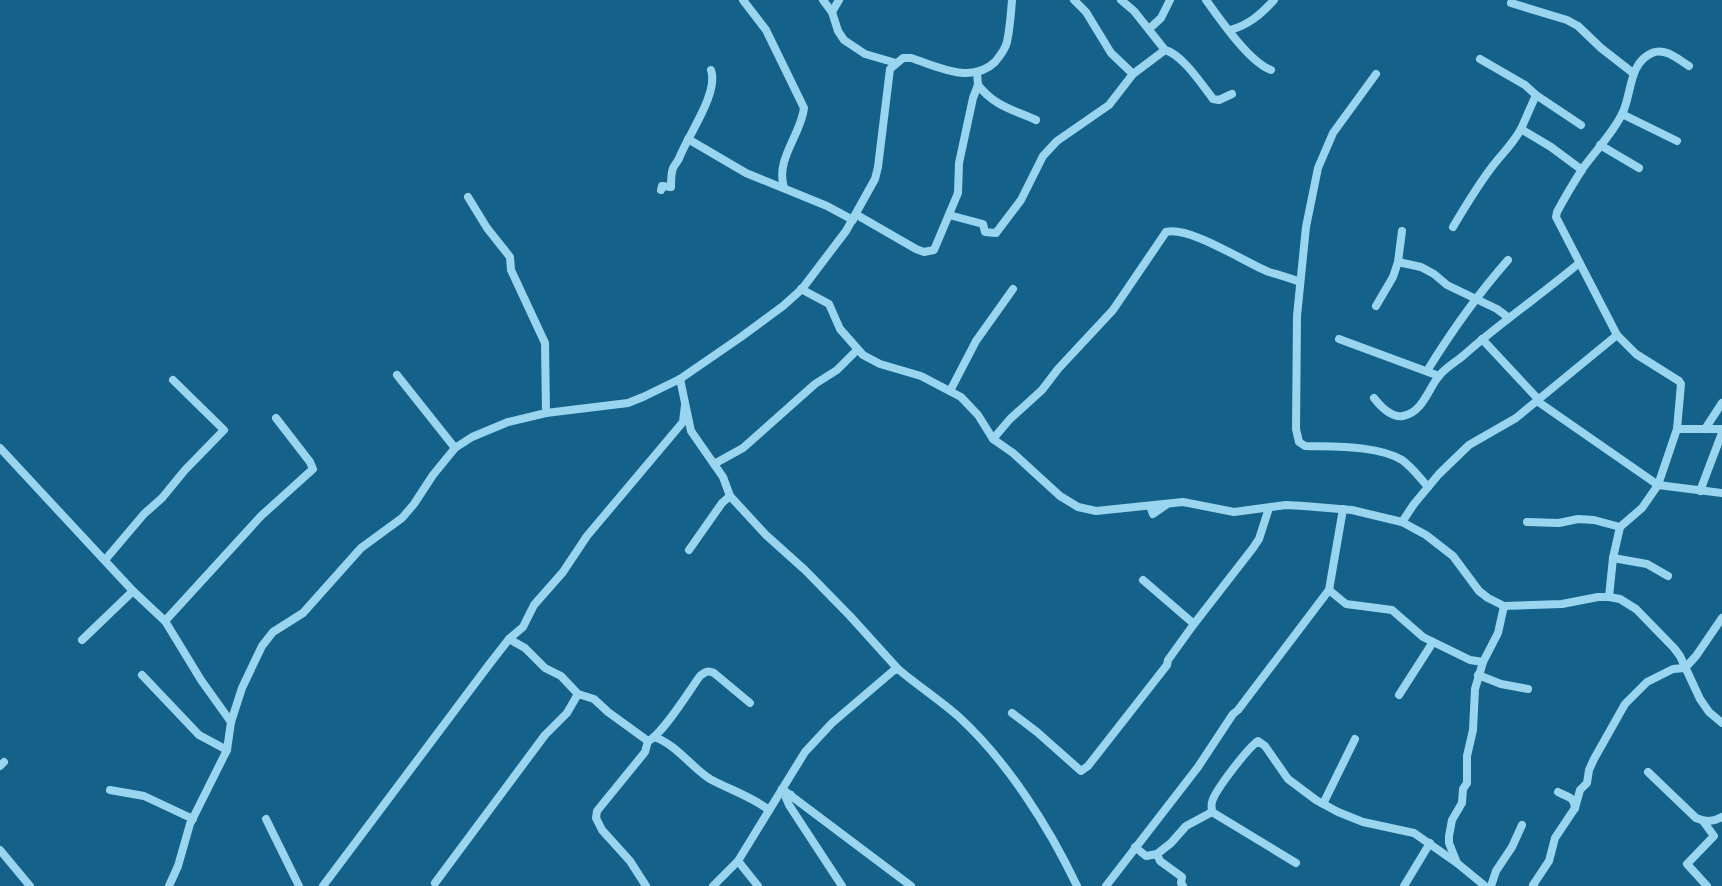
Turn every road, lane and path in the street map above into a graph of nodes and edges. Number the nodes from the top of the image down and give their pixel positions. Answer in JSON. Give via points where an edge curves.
{"nodes":[{"id":1,"x":743,"y":0,"type":"edge"},
{"id":2,"x":823,"y":0,"type":"edge"},
{"id":3,"x":839,"y":0,"type":"edge"},
{"id":4,"x":1012,"y":0,"type":"edge"},
{"id":5,"x":1074,"y":0,"type":"edge"},
{"id":6,"x":1121,"y":0,"type":"edge"},
{"id":7,"x":1170,"y":0,"type":"edge"},
{"id":8,"x":1206,"y":0,"type":"edge"},
{"id":9,"x":1274,"y":0,"type":"edge"},
{"id":10,"x":1511,"y":3,"type":"dead end"},
{"id":11,"x":832,"y":12,"type":"junction"},
{"id":12,"x":1149,"y":29,"type":"junction"},
{"id":13,"x":1234,"y":29,"type":"junction"},
{"id":14,"x":1165,"y":50,"type":"junction"},
{"id":15,"x":1480,"y":60,"type":"dead end"},
{"id":16,"x":896,"y":63,"type":"junction"},
{"id":17,"x":1689,"y":66,"type":"dead end"},
{"id":18,"x":711,"y":70,"type":"dead end"},
{"id":19,"x":1270,"y":70,"type":"dead end"},
{"id":20,"x":977,"y":72,"type":"junction"},
{"id":21,"x":1633,"y":73,"type":"junction"},
{"id":22,"x":1132,"y":74,"type":"junction"},
{"id":23,"x":1376,"y":74,"type":"dead end"},
{"id":24,"x":978,"y":85,"type":"junction"},
{"id":25,"x":1232,"y":93,"type":"dead end"},
{"id":26,"x":1536,"y":95,"type":"junction"},
{"id":27,"x":1622,"y":114,"type":"junction"},
{"id":28,"x":1036,"y":120,"type":"dead end"},
{"id":29,"x":1581,"y":125,"type":"dead end"},
{"id":30,"x":1521,"y":129,"type":"junction"},
{"id":31,"x":688,"y":139,"type":"junction"},
{"id":32,"x":1677,"y":141,"type":"dead end"},
{"id":33,"x":1600,"y":145,"type":"junction"},
{"id":34,"x":1639,"y":168,"type":"dead end"},
{"id":35,"x":1582,"y":170,"type":"junction"},
{"id":36,"x":784,"y":188,"type":"junction"},
{"id":37,"x":661,"y":190,"type":"dead end"},
{"id":38,"x":468,"y":197,"type":"dead end"},
{"id":39,"x":949,"y":215,"type":"junction"},
{"id":40,"x":855,"y":218,"type":"junction"},
{"id":41,"x":1453,"y":227,"type":"dead end"},
{"id":42,"x":1402,"y":231,"type":"dead end"},
{"id":43,"x":1508,"y":260,"type":"dead end"},
{"id":44,"x":1398,"y":262,"type":"junction"},
{"id":45,"x":1578,"y":264,"type":"junction"},
{"id":46,"x":1300,"y":282,"type":"junction"},
{"id":47,"x":801,"y":288,"type":"junction"},
{"id":48,"x":1013,"y":289,"type":"dead end"},
{"id":49,"x":1478,"y":299,"type":"junction"},
{"id":50,"x":1376,"y":306,"type":"dead end"},
{"id":51,"x":1509,"y":318,"type":"junction"},
{"id":52,"x":1617,"y":335,"type":"junction"},
{"id":53,"x":1339,"y":339,"type":"dead end"},
{"id":54,"x":1482,"y":339,"type":"junction"},
{"id":55,"x":857,"y":350,"type":"junction"},
{"id":56,"x":1429,"y":367,"type":"junction"},
{"id":57,"x":397,"y":375,"type":"dead end"},
{"id":58,"x":1439,"y":376,"type":"junction"},
{"id":59,"x":680,"y":379,"type":"junction"},
{"id":60,"x":173,"y":380,"type":"dead end"},
{"id":61,"x":950,"y":391,"type":"junction"},
{"id":62,"x":1374,"y":398,"type":"dead end"},
{"id":63,"x":1538,"y":400,"type":"junction"},
{"id":64,"x":1722,"y":403,"type":"edge"},
{"id":65,"x":685,"y":405,"type":"junction"},
{"id":66,"x":546,"y":413,"type":"junction"},
{"id":67,"x":276,"y":418,"type":"dead end"},
{"id":68,"x":1677,"y":429,"type":"junction"},
{"id":69,"x":1705,"y":429,"type":"junction"},
{"id":70,"x":1722,"y":431,"type":"edge"},
{"id":71,"x":993,"y":439,"type":"junction"},
{"id":72,"x":0,"y":448,"type":"edge"},
{"id":73,"x":455,"y":448,"type":"junction"},
{"id":74,"x":714,"y":464,"type":"junction"},
{"id":75,"x":1658,"y":485,"type":"junction"},
{"id":76,"x":1428,"y":487,"type":"junction"},
{"id":77,"x":1700,"y":491,"type":"junction"},
{"id":78,"x":1722,"y":493,"type":"edge"},
{"id":79,"x":730,"y":496,"type":"junction"},
{"id":80,"x":1269,"y":508,"type":"junction"},
{"id":81,"x":1343,"y":509,"type":"junction"},
{"id":82,"x":1402,"y":522,"type":"junction"},
{"id":83,"x":1527,"y":522,"type":"dead end"},
{"id":84,"x":1620,"y":527,"type":"junction"},
{"id":85,"x":689,"y":550,"type":"dead end"},
{"id":86,"x":1613,"y":558,"type":"junction"},
{"id":87,"x":105,"y":560,"type":"junction"},
{"id":88,"x":1668,"y":576,"type":"dead end"},
{"id":89,"x":1143,"y":580,"type":"dead end"},
{"id":90,"x":1329,"y":590,"type":"junction"},
{"id":91,"x":133,"y":591,"type":"junction"},
{"id":92,"x":1609,"y":597,"type":"junction"},
{"id":93,"x":1504,"y":606,"type":"junction"},
{"id":94,"x":1722,"y":618,"type":"edge"},
{"id":95,"x":165,"y":621,"type":"junction"},
{"id":96,"x":1194,"y":624,"type":"junction"},
{"id":97,"x":510,"y":639,"type":"junction"},
{"id":98,"x":82,"y":640,"type":"dead end"},
{"id":99,"x":1433,"y":642,"type":"junction"},
{"id":100,"x":1483,"y":662,"type":"junction"},
{"id":101,"x":1685,"y":668,"type":"junction"},
{"id":102,"x":898,"y":669,"type":"junction"},
{"id":103,"x":142,"y":675,"type":"dead end"},
{"id":104,"x":1478,"y":675,"type":"junction"},
{"id":105,"x":1528,"y":689,"type":"dead end"},
{"id":106,"x":578,"y":694,"type":"junction"},
{"id":107,"x":1398,"y":695,"type":"dead end"},
{"id":108,"x":750,"y":703,"type":"dead end"},
{"id":109,"x":1011,"y":713,"type":"dead end"},
{"id":110,"x":231,"y":722,"type":"junction"},
{"id":111,"x":1721,"y":722,"type":"edge"},
{"id":112,"x":651,"y":739,"type":"junction"},
{"id":113,"x":1355,"y":739,"type":"dead end"},
{"id":114,"x":227,"y":750,"type":"junction"},
{"id":115,"x":1648,"y":771,"type":"dead end"},
{"id":116,"x":782,"y":789,"type":"junction"},
{"id":117,"x":110,"y":790,"type":"dead end"},
{"id":118,"x":1558,"y":792,"type":"dead end"},
{"id":119,"x":791,"y":795,"type":"junction"},
{"id":120,"x":1323,"y":804,"type":"junction"},
{"id":121,"x":1575,"y":808,"type":"junction"},
{"id":122,"x":769,"y":810,"type":"junction"},
{"id":123,"x":1212,"y":812,"type":"junction"},
{"id":124,"x":1722,"y":816,"type":"edge"},
{"id":125,"x":193,"y":819,"type":"junction"},
{"id":126,"x":266,"y":819,"type":"dead end"},
{"id":127,"x":1703,"y":821,"type":"junction"},
{"id":128,"x":1522,"y":825,"type":"dead end"},
{"id":129,"x":1430,"y":843,"type":"junction"},
{"id":130,"x":1135,"y":847,"type":"junction"},
{"id":131,"x":0,"y":850,"type":"edge"},
{"id":132,"x":1157,"y":854,"type":"junction"},
{"id":133,"x":738,"y":861,"type":"junction"},
{"id":134,"x":1296,"y":863,"type":"dead end"},
{"id":135,"x":1457,"y":863,"type":"junction"},
{"id":136,"x":435,"y":883,"type":"dead end"},
{"id":137,"x":30,"y":886,"type":"edge"},
{"id":138,"x":169,"y":886,"type":"edge"},
{"id":139,"x":299,"y":886,"type":"edge"},
{"id":140,"x":323,"y":886,"type":"edge"},
{"id":141,"x":646,"y":886,"type":"edge"},
{"id":142,"x":713,"y":886,"type":"edge"},
{"id":143,"x":758,"y":886,"type":"edge"},
{"id":144,"x":842,"y":886,"type":"edge"},
{"id":145,"x":910,"y":886,"type":"edge"},
{"id":146,"x":1077,"y":886,"type":"edge"},
{"id":147,"x":1106,"y":886,"type":"edge"},
{"id":148,"x":1183,"y":886,"type":"edge"},
{"id":149,"x":1404,"y":886,"type":"edge"},
{"id":150,"x":1485,"y":886,"type":"edge"},
{"id":151,"x":1491,"y":886,"type":"edge"},
{"id":152,"x":1534,"y":886,"type":"edge"},
{"id":153,"x":1707,"y":886,"type":"edge"}],
"edges":[{"from":1,"to":36,"type":"street","via":[[766,30],[804,108],[783,164]]},
{"from":2,"to":11,"type":"street"},
{"from":3,"to":11,"type":"street"},
{"from":4,"to":20,"type":"street","via":[[1002,54],[988,68]]},
{"from":5,"to":22,"type":"street"},
{"from":6,"to":12,"type":"street"},
{"from":7,"to":12,"type":"street","via":[[1161,18]]},
{"from":8,"to":13,"type":"street"},
{"from":9,"to":13,"type":"street","via":[[1259,16]]},
{"from":10,"to":21,"type":"street","via":[[1573,23]]},
{"from":11,"to":16,"type":"street","via":[[840,36],[851,47]]},
{"from":12,"to":14,"type":"street"},
{"from":13,"to":19,"type":"street","via":[[1236,39],[1257,63]]},
{"from":14,"to":22,"type":"street"},
{"from":14,"to":25,"type":"street","via":[[1178,58],[1213,99]]},
{"from":15,"to":26,"type":"street"},
{"from":16,"to":20,"type":"street","via":[[911,57],[958,73]]},
{"from":16,"to":40,"type":"street","via":[[888,76],[878,167]]},
{"from":17,"to":21,"type":"street","via":[[1656,51]]},
{"from":18,"to":31,"type":"street","via":[[712,89]]},
{"from":20,"to":24,"type":"street"},
{"from":21,"to":27,"type":"street"},
{"from":22,"to":39,"type":"street","via":[[1108,105],[1057,141],[1043,156],[1021,200],[996,233],[985,232],[983,224]]},
{"from":23,"to":46,"type":"street","via":[[1333,133],[1318,168]]},
{"from":24,"to":28,"type":"street","via":[[1007,109]]},
{"from":24,"to":39,"type":"street","via":[[959,163],[958,193]]},
{"from":26,"to":29,"type":"street"},
{"from":26,"to":30,"type":"street"},
{"from":27,"to":32,"type":"street"},
{"from":27,"to":33,"type":"street"},
{"from":30,"to":35,"type":"street"},
{"from":30,"to":41,"type":"street"},
{"from":31,"to":36,"type":"street","via":[[746,173]]},
{"from":31,"to":37,"type":"street","via":[[672,169],[671,187],[662,186]]},
{"from":33,"to":34,"type":"street"},
{"from":33,"to":35,"type":"street"},
{"from":35,"to":45,"type":"street","via":[[1556,218]]},
{"from":36,"to":40,"type":"street"},
{"from":38,"to":66,"type":"street","via":[[510,257],[511,270],[545,343]]},
{"from":39,"to":40,"type":"street","via":[[934,250],[924,252]]},
{"from":40,"to":47,"type":"street"},
{"from":42,"to":44,"type":"street"},
{"from":43,"to":49,"type":"street"},
{"from":44,"to":49,"type":"street","via":[[1421,267]]},
{"from":44,"to":50,"type":"street"},
{"from":45,"to":51,"type":"street"},
{"from":45,"to":52,"type":"street"},
{"from":46,"to":71,"type":"street","via":[[1191,235],[1166,232],[1113,310]]},
{"from":46,"to":76,"type":"street","via":[[1295,412],[1299,442],[1305,446],[1364,449],[1391,456],[1402,461]]},
{"from":47,"to":55,"type":"street","via":[[829,304],[840,329]]},
{"from":47,"to":59,"type":"street","via":[[783,306]]},
{"from":48,"to":61,"type":"street","via":[[976,341]]},
{"from":49,"to":51,"type":"street"},
{"from":49,"to":56,"type":"street"},
{"from":51,"to":54,"type":"street"},
{"from":52,"to":63,"type":"street"},
{"from":52,"to":68,"type":"street","via":[[1636,354],[1679,381],[1682,388]]},
{"from":53,"to":56,"type":"street"},
{"from":54,"to":58,"type":"street"},
{"from":54,"to":63,"type":"street"},
{"from":55,"to":61,"type":"street","via":[[880,364],[921,376]]},
{"from":55,"to":74,"type":"street","via":[[742,448]]},
{"from":56,"to":58,"type":"street"},
{"from":57,"to":73,"type":"street"},
{"from":58,"to":62,"type":"street","via":[[1422,403],[1402,417],[1392,415]]},
{"from":59,"to":65,"type":"street"},
{"from":59,"to":66,"type":"street","via":[[628,402]]},
{"from":60,"to":87,"type":"street","via":[[224,430]]},
{"from":61,"to":71,"type":"street","via":[[969,404]]},
{"from":63,"to":75,"type":"street"},
{"from":63,"to":76,"type":"street","via":[[1516,418],[1469,445]]},
{"from":64,"to":69,"type":"street"},
{"from":65,"to":74,"type":"street","via":[[691,432]]},
{"from":65,"to":97,"type":"street","via":[[683,422],[588,536],[534,605],[523,627]]},
{"from":66,"to":73,"type":"street","via":[[508,422]]},
{"from":67,"to":95,"type":"street","via":[[313,469],[261,516]]},
{"from":68,"to":69,"type":"street"},
{"from":68,"to":75,"type":"street"},
{"from":69,"to":70,"type":"street"},
{"from":70,"to":77,"type":"street"},
{"from":71,"to":80,"type":"street","via":[[1078,507],[1096,511],[1150,506],[1154,514],[1166,505],[1183,502],[1234,512]]},
{"from":72,"to":87,"type":"street"},
{"from":73,"to":110,"type":"street","via":[[402,518],[361,548],[303,614],[273,632],[242,688]]},
{"from":74,"to":79,"type":"street"},
{"from":75,"to":77,"type":"street"},
{"from":75,"to":84,"type":"street","via":[[1642,508]]},
{"from":76,"to":82,"type":"street"},
{"from":77,"to":78,"type":"street"},
{"from":79,"to":85,"type":"street"},
{"from":79,"to":102,"type":"street"},
{"from":80,"to":81,"type":"street","via":[[1286,505]]},
{"from":80,"to":96,"type":"street","via":[[1259,539]]},
{"from":81,"to":82,"type":"street"},
{"from":81,"to":90,"type":"street"},
{"from":82,"to":93,"type":"street","via":[[1453,556],[1479,591]]},
{"from":83,"to":84,"type":"street","via":[[1578,519]]},
{"from":84,"to":86,"type":"street"},
{"from":86,"to":88,"type":"street","via":[[1647,564]]},
{"from":86,"to":92,"type":"street"},
{"from":87,"to":91,"type":"street"},
{"from":89,"to":96,"type":"street"},
{"from":90,"to":99,"type":"street","via":[[1346,603],[1392,610],[1422,638]]},
{"from":90,"to":130,"type":"street"},
{"from":91,"to":95,"type":"street"},
{"from":91,"to":98,"type":"street"},
{"from":92,"to":93,"type":"street"},
{"from":92,"to":101,"type":"street","via":[[1636,609],[1674,648]]},
{"from":93,"to":100,"type":"street","via":[[1498,633]]},
{"from":94,"to":101,"type":"street"},
{"from":95,"to":110,"type":"street"},
{"from":96,"to":109,"type":"street","via":[[1167,666],[1081,771]]},
{"from":97,"to":106,"type":"street","via":[[561,676]]},
{"from":97,"to":140,"type":"street"},
{"from":99,"to":100,"type":"street"},
{"from":99,"to":107,"type":"street"},
{"from":100,"to":104,"type":"street"},
{"from":101,"to":111,"type":"street","via":[[1700,699]]},
{"from":101,"to":121,"type":"street","via":[[1653,678],[1625,704],[1594,759]]},
{"from":102,"to":116,"type":"street","via":[[832,723],[805,752]]},
{"from":102,"to":146,"type":"street","via":[[958,716],[991,751],[1046,828]]},
{"from":103,"to":114,"type":"street","via":[[193,730]]},
{"from":104,"to":105,"type":"street"},
{"from":104,"to":135,"type":"street","via":[[1467,783],[1449,836]]},
{"from":106,"to":112,"type":"street","via":[[594,699]]},
{"from":106,"to":136,"type":"street"},
{"from":108,"to":112,"type":"street","via":[[714,673],[705,672]]},
{"from":110,"to":114,"type":"street"},
{"from":112,"to":122,"type":"street","via":[[666,743],[712,780]]},
{"from":112,"to":141,"type":"street","via":[[596,818]]},
{"from":113,"to":120,"type":"street"},
{"from":114,"to":125,"type":"street"},
{"from":115,"to":127,"type":"street"},
{"from":116,"to":119,"type":"street"},
{"from":116,"to":122,"type":"street"},
{"from":117,"to":125,"type":"street","via":[[144,796]]},
{"from":118,"to":121,"type":"street","via":[[1570,796]]},
{"from":119,"to":144,"type":"street","via":[[786,798],[789,805]]},
{"from":119,"to":145,"type":"street"},
{"from":120,"to":123,"type":"street","via":[[1288,779],[1258,741],[1224,781],[1211,803]]},
{"from":120,"to":129,"type":"street","via":[[1363,822],[1405,830]]},
{"from":121,"to":152,"type":"street","via":[[1557,834],[1552,854]]},
{"from":122,"to":133,"type":"street"},
{"from":123,"to":132,"type":"street","via":[[1186,826]]},
{"from":123,"to":134,"type":"street"},
{"from":124,"to":127,"type":"street"},
{"from":125,"to":138,"type":"street"},
{"from":126,"to":139,"type":"street"},
{"from":127,"to":153,"type":"street","via":[[1714,836],[1687,864]]},
{"from":128,"to":151,"type":"street"},
{"from":129,"to":135,"type":"street"},
{"from":129,"to":149,"type":"street"},
{"from":130,"to":132,"type":"street","via":[[1146,856]]},
{"from":130,"to":147,"type":"street"},
{"from":131,"to":137,"type":"street"},
{"from":132,"to":148,"type":"street","via":[[1182,877]]},
{"from":133,"to":142,"type":"street"},
{"from":133,"to":143,"type":"street"},
{"from":135,"to":150,"type":"street"}]}
